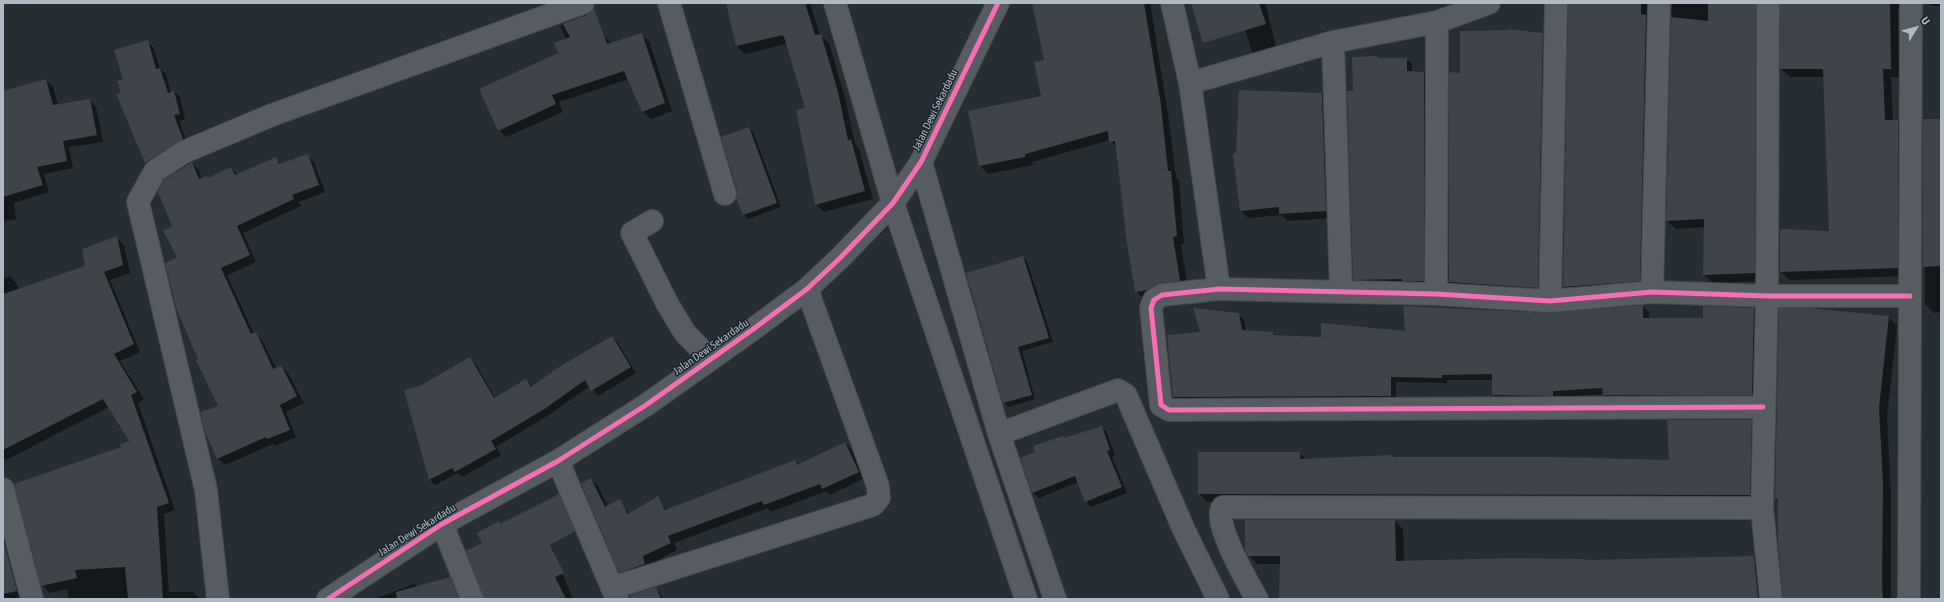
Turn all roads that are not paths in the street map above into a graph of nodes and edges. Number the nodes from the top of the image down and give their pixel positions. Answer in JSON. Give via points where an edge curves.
{"nodes":[{"id":1,"x":583,"y":3,"type":"edge"},
{"id":2,"x":669,"y":3,"type":"edge"},
{"id":3,"x":835,"y":3,"type":"edge"},
{"id":4,"x":998,"y":3,"type":"edge"},
{"id":5,"x":1172,"y":3,"type":"edge"},
{"id":6,"x":1489,"y":3,"type":"edge"},
{"id":7,"x":1556,"y":3,"type":"edge"},
{"id":8,"x":1659,"y":3,"type":"edge"},
{"id":9,"x":1768,"y":3,"type":"edge"},
{"id":10,"x":1911,"y":3,"type":"edge"},
{"id":11,"x":1437,"y":22,"type":"junction"},
{"id":12,"x":1333,"y":42,"type":"junction"},
{"id":13,"x":1190,"y":84,"type":"junction"},
{"id":14,"x":921,"y":162,"type":"junction"},
{"id":15,"x":725,"y":194,"type":"dead end"},
{"id":16,"x":893,"y":203,"type":"junction"},
{"id":17,"x":652,"y":221,"type":"dead end"},
{"id":18,"x":807,"y":289,"type":"junction"},
{"id":19,"x":1219,"y":289,"type":"junction"},
{"id":20,"x":1341,"y":291,"type":"junction"},
{"id":21,"x":1652,"y":292,"type":"junction"},
{"id":22,"x":1436,"y":294,"type":"junction"},
{"id":23,"x":1767,"y":296,"type":"junction"},
{"id":24,"x":1910,"y":296,"type":"junction"},
{"id":25,"x":1550,"y":301,"type":"junction"},
{"id":26,"x":710,"y":359,"type":"junction"},
{"id":27,"x":1763,"y":407,"type":"junction"},
{"id":28,"x":999,"y":434,"type":"junction"},
{"id":29,"x":558,"y":461,"type":"junction"},
{"id":30,"x":3,"y":491,"type":"edge"},
{"id":31,"x":1762,"y":508,"type":"junction"},
{"id":32,"x":442,"y":524,"type":"junction"},
{"id":33,"x":614,"y":593,"type":"edge"},
{"id":34,"x":32,"y":599,"type":"edge"},
{"id":35,"x":218,"y":599,"type":"edge"},
{"id":36,"x":328,"y":599,"type":"edge"},
{"id":37,"x":472,"y":599,"type":"edge"},
{"id":38,"x":1026,"y":599,"type":"edge"},
{"id":39,"x":1055,"y":599,"type":"edge"},
{"id":40,"x":1218,"y":599,"type":"edge"},
{"id":41,"x":1257,"y":599,"type":"edge"},
{"id":42,"x":1771,"y":599,"type":"edge"},
{"id":43,"x":1909,"y":599,"type":"edge"}],
"edges":[{"from":1,"to":35,"type":"street","via":[[272,115],[184,152],[155,171],[138,202],[206,490]]},
{"from":2,"to":15,"type":"street"},
{"from":3,"to":16,"type":"street"},
{"from":4,"to":14,"type":"street","name":"Jalan Dewi Sekardadu"},
{"from":5,"to":13,"type":"street"},
{"from":6,"to":11,"type":"street"},
{"from":7,"to":25,"type":"street"},
{"from":8,"to":21,"type":"street"},
{"from":9,"to":23,"type":"street"},
{"from":10,"to":24,"type":"street"},
{"from":11,"to":12,"type":"street"},
{"from":11,"to":22,"type":"street"},
{"from":12,"to":13,"type":"street"},
{"from":12,"to":20,"type":"street"},
{"from":13,"to":19,"type":"street"},
{"from":14,"to":16,"type":"street","name":"Jalan Dewi Sekardadu"},
{"from":14,"to":28,"type":"street"},
{"from":16,"to":18,"type":"street","name":"Jalan Dewi Sekardadu"},
{"from":16,"to":38,"type":"street"},
{"from":17,"to":26,"type":"street","via":[[632,233],[678,322]]},
{"from":18,"to":26,"type":"street","name":"Jalan Dewi Sekardadu"},
{"from":18,"to":33,"type":"street","via":[[878,486],[879,498],[873,505]]},
{"from":19,"to":20,"type":"street"},
{"from":19,"to":27,"type":"street","via":[[1162,295],[1154,300],[1152,308],[1161,405],[1169,410]]},
{"from":20,"to":22,"type":"street"},
{"from":21,"to":23,"type":"street"},
{"from":21,"to":25,"type":"street"},
{"from":22,"to":25,"type":"street"},
{"from":23,"to":24,"type":"street"},
{"from":23,"to":27,"type":"street"},
{"from":24,"to":43,"type":"street"},
{"from":26,"to":29,"type":"street","name":"Jalan Dewi Sekardadu","via":[[646,405]]},
{"from":27,"to":31,"type":"street"},
{"from":28,"to":39,"type":"street"},
{"from":28,"to":40,"type":"street","via":[[1112,391],[1118,390],[1126,395],[1184,530]]},
{"from":29,"to":32,"type":"street","name":"Jalan Dewi Sekardadu"},
{"from":29,"to":33,"type":"street"},
{"from":30,"to":34,"type":"street"},
{"from":31,"to":41,"type":"street","via":[[1223,507],[1220,512],[1225,537]]},
{"from":31,"to":42,"type":"street"},
{"from":32,"to":36,"type":"street","name":"Jalan Dewi Sekardadu"},
{"from":32,"to":37,"type":"street"}]}
